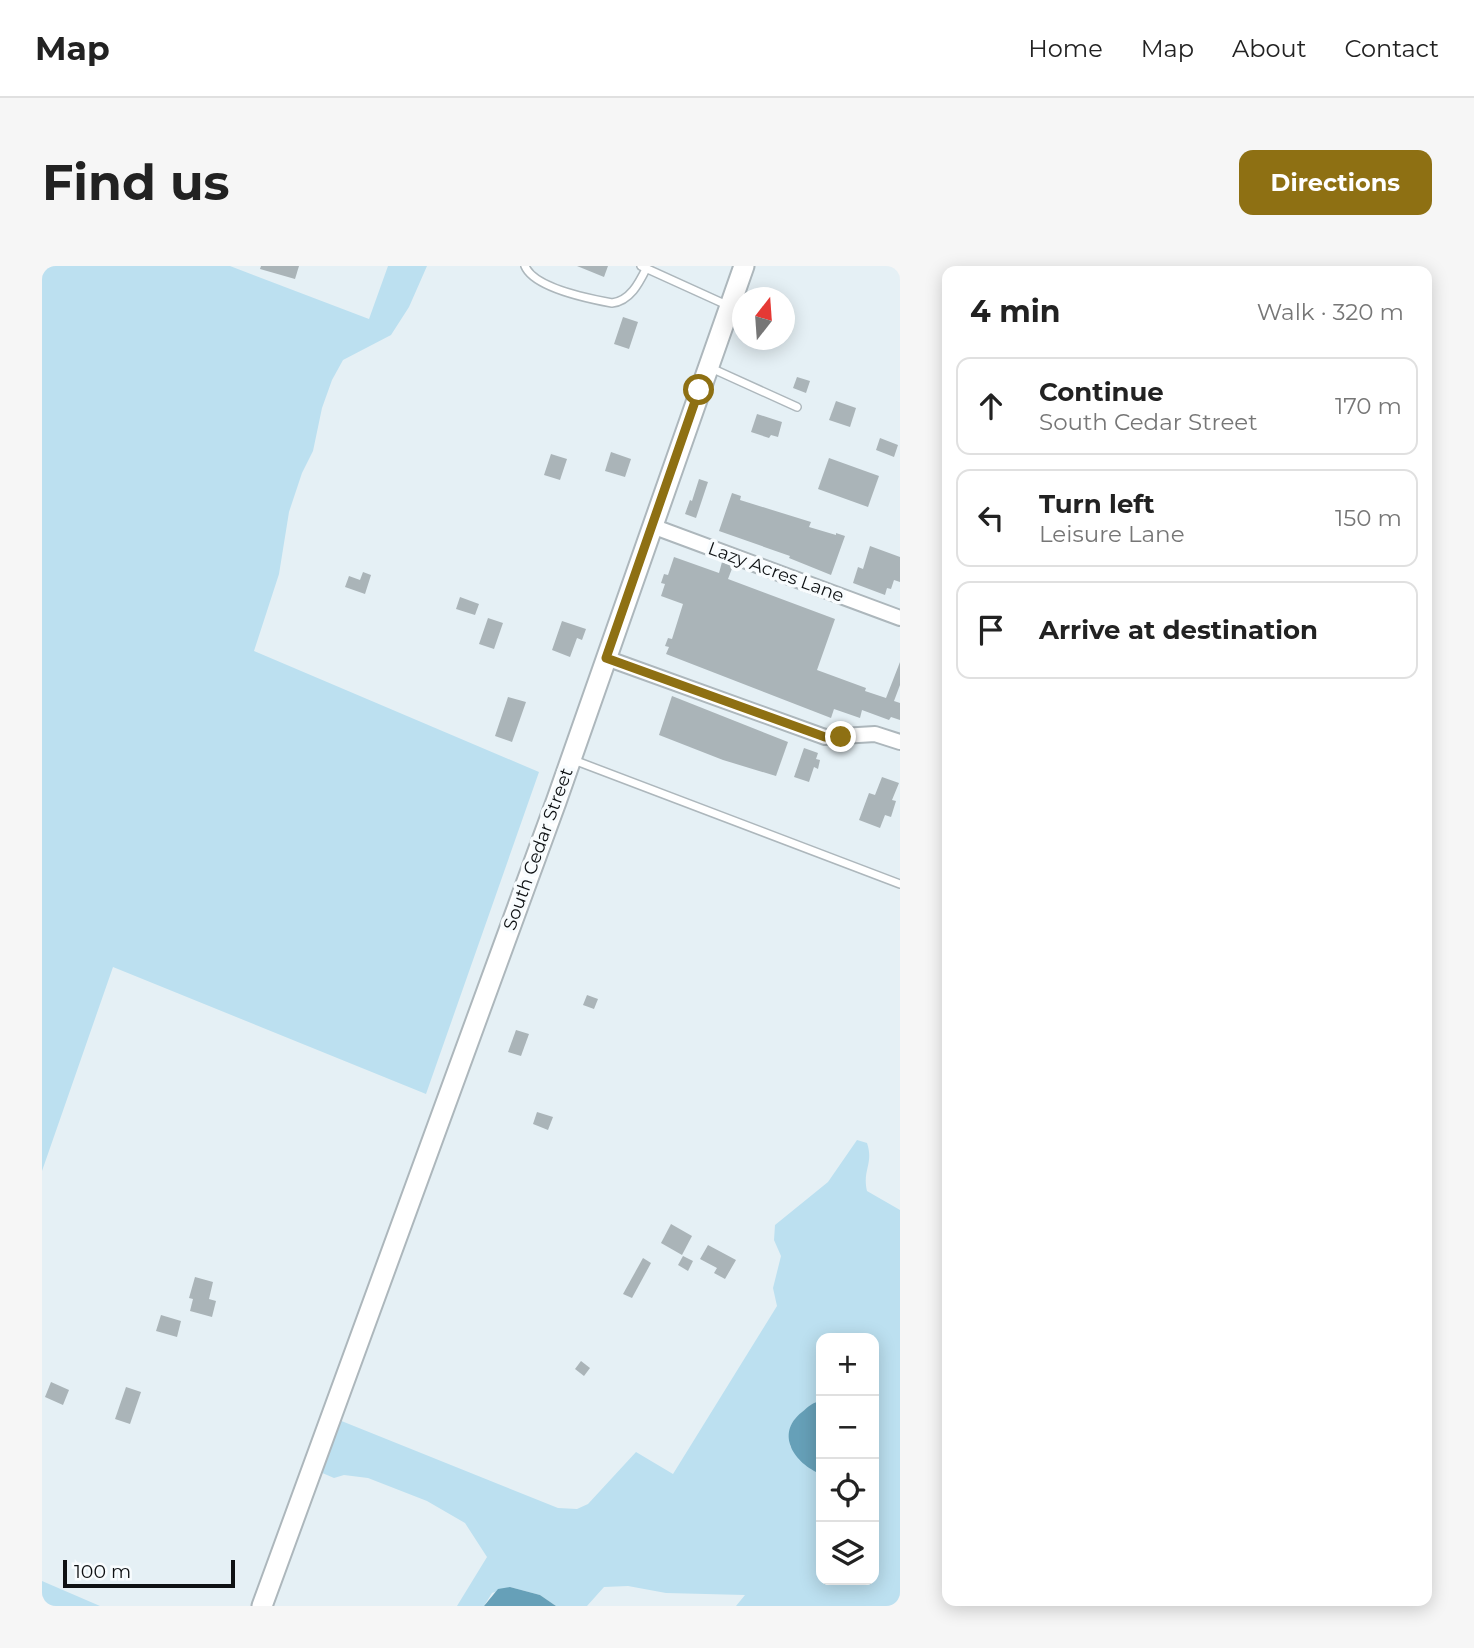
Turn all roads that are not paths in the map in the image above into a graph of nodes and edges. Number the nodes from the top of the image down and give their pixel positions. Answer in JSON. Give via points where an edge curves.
{"nodes":[{"id":1,"x":525,"y":266,"type":"edge"},
{"id":2,"x":744,"y":266,"type":"edge"},
{"id":3,"x":643,"y":268,"type":"edge"},
{"id":4,"x":730,"y":306,"type":"junction"},
{"id":5,"x":708,"y":366,"type":"junction"},
{"id":6,"x":797,"y":407,"type":"dead end"},
{"id":7,"x":652,"y":526,"type":"junction"},
{"id":8,"x":900,"y":618,"type":"edge"},
{"id":9,"x":606,"y":658,"type":"junction"},
{"id":10,"x":900,"y":741,"type":"edge"},
{"id":11,"x":570,"y":759,"type":"junction"},
{"id":12,"x":900,"y":884,"type":"edge"},
{"id":13,"x":262,"y":1606,"type":"edge"}],
"edges":[{"from":1,"to":3,"type":"lane","via":[[530,275],[547,284],[612,303],[628,296]]},
{"from":2,"to":4,"type":"main road","name":"South Cedar Street"},
{"from":3,"to":4,"type":"lane"},
{"from":4,"to":5,"type":"main road","name":"South Cedar Street"},
{"from":5,"to":6,"type":"lane"},
{"from":5,"to":7,"type":"main road","name":"South Cedar Street"},
{"from":7,"to":8,"type":"street","name":"Lazy Acres Lane"},
{"from":7,"to":9,"type":"main road","name":"South Cedar Street"},
{"from":9,"to":10,"type":"street","via":[[825,737],[875,734]]},
{"from":9,"to":11,"type":"main road","name":"South Cedar Street"},
{"from":11,"to":12,"type":"lane"},
{"from":11,"to":13,"type":"main road","name":"South Cedar Street"}]}
